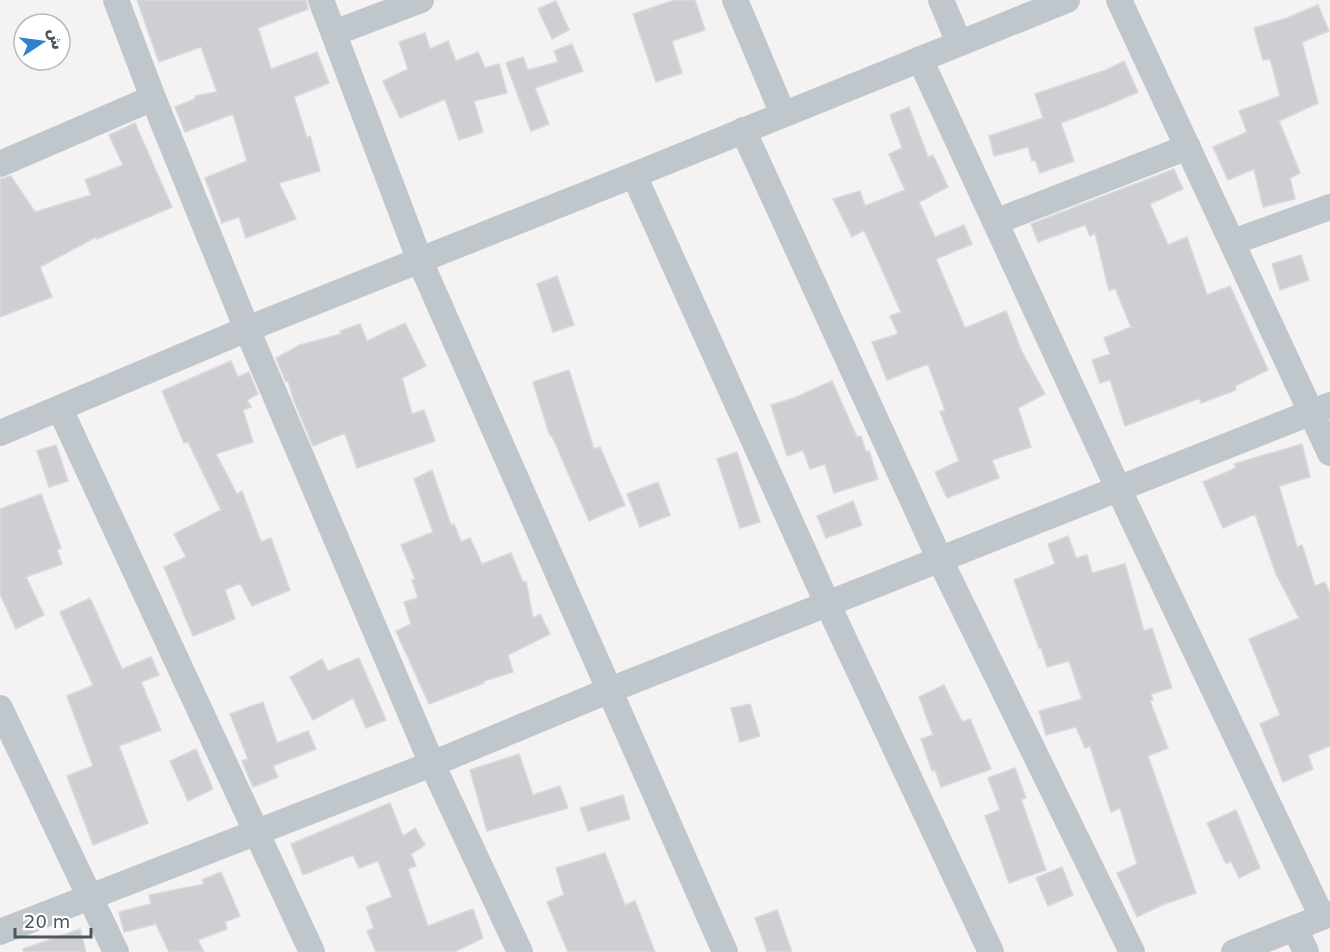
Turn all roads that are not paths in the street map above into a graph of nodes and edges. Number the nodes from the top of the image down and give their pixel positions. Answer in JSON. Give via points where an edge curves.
{"nodes":[{"id":1,"x":116,"y":0,"type":"edge"},
{"id":2,"x":321,"y":0,"type":"edge"},
{"id":3,"x":421,"y":0,"type":"edge"},
{"id":4,"x":735,"y":0,"type":"edge"},
{"id":5,"x":941,"y":0,"type":"edge"},
{"id":6,"x":1066,"y":0,"type":"edge"},
{"id":7,"x":1119,"y":0,"type":"edge"},
{"id":8,"x":333,"y":33,"type":"junction"},
{"id":9,"x":959,"y":43,"type":"junction"},
{"id":10,"x":920,"y":59,"type":"junction"},
{"id":11,"x":153,"y":98,"type":"junction"},
{"id":12,"x":783,"y":114,"type":"junction"},
{"id":13,"x":743,"y":130,"type":"junction"},
{"id":14,"x":1188,"y":147,"type":"junction"},
{"id":15,"x":0,"y":164,"type":"edge"},
{"id":16,"x":634,"y":175,"type":"junction"},
{"id":17,"x":1330,"y":207,"type":"edge"},
{"id":18,"x":995,"y":222,"type":"junction"},
{"id":19,"x":1233,"y":242,"type":"junction"},
{"id":20,"x":420,"y":261,"type":"junction"},
{"id":21,"x":247,"y":329,"type":"junction"},
{"id":22,"x":1321,"y":408,"type":"edge"},
{"id":23,"x":60,"y":409,"type":"junction"},
{"id":24,"x":0,"y":433,"type":"edge"},
{"id":25,"x":1330,"y":453,"type":"edge"},
{"id":26,"x":1118,"y":488,"type":"junction"},
{"id":27,"x":940,"y":560,"type":"junction"},
{"id":28,"x":828,"y":606,"type":"junction"},
{"id":29,"x":610,"y":690,"type":"junction"},
{"id":30,"x":0,"y":708,"type":"edge"},
{"id":31,"x":432,"y":764,"type":"junction"},
{"id":32,"x":256,"y":833,"type":"junction"},
{"id":33,"x":90,"y":897,"type":"junction"},
{"id":34,"x":1326,"y":915,"type":"edge"},
{"id":35,"x":1295,"y":928,"type":"junction"},
{"id":36,"x":0,"y":932,"type":"edge"},
{"id":37,"x":116,"y":952,"type":"edge"},
{"id":38,"x":312,"y":952,"type":"edge"},
{"id":39,"x":520,"y":952,"type":"edge"},
{"id":40,"x":725,"y":952,"type":"edge"},
{"id":41,"x":991,"y":952,"type":"edge"},
{"id":42,"x":1132,"y":952,"type":"edge"},
{"id":43,"x":1234,"y":952,"type":"edge"},
{"id":44,"x":1306,"y":952,"type":"edge"}],
"edges":[{"from":1,"to":11,"type":"street"},
{"from":2,"to":8,"type":"street"},
{"from":3,"to":8,"type":"street"},
{"from":4,"to":12,"type":"street"},
{"from":5,"to":9,"type":"street"},
{"from":6,"to":9,"type":"street"},
{"from":7,"to":14,"type":"street"},
{"from":8,"to":20,"type":"street"},
{"from":9,"to":10,"type":"street"},
{"from":10,"to":12,"type":"street"},
{"from":10,"to":18,"type":"street"},
{"from":11,"to":15,"type":"street"},
{"from":11,"to":21,"type":"street"},
{"from":12,"to":13,"type":"street"},
{"from":13,"to":16,"type":"street"},
{"from":13,"to":27,"type":"street"},
{"from":14,"to":18,"type":"street"},
{"from":14,"to":19,"type":"street"},
{"from":16,"to":20,"type":"street"},
{"from":16,"to":28,"type":"street"},
{"from":17,"to":19,"type":"street"},
{"from":18,"to":26,"type":"street"},
{"from":19,"to":22,"type":"street"},
{"from":20,"to":21,"type":"street"},
{"from":20,"to":29,"type":"street"},
{"from":21,"to":23,"type":"street"},
{"from":21,"to":31,"type":"street"},
{"from":22,"to":25,"type":"street"},
{"from":22,"to":26,"type":"street"},
{"from":23,"to":24,"type":"street"},
{"from":23,"to":32,"type":"street"},
{"from":26,"to":27,"type":"street"},
{"from":26,"to":34,"type":"street"},
{"from":27,"to":28,"type":"street"},
{"from":27,"to":42,"type":"street"},
{"from":28,"to":29,"type":"street"},
{"from":28,"to":41,"type":"street"},
{"from":29,"to":31,"type":"street"},
{"from":29,"to":40,"type":"street"},
{"from":30,"to":33,"type":"street"},
{"from":31,"to":32,"type":"street"},
{"from":31,"to":39,"type":"street"},
{"from":32,"to":33,"type":"street"},
{"from":32,"to":38,"type":"street"},
{"from":33,"to":36,"type":"street"},
{"from":33,"to":37,"type":"street"},
{"from":34,"to":35,"type":"street"},
{"from":35,"to":43,"type":"street"},
{"from":35,"to":44,"type":"street"}]}
